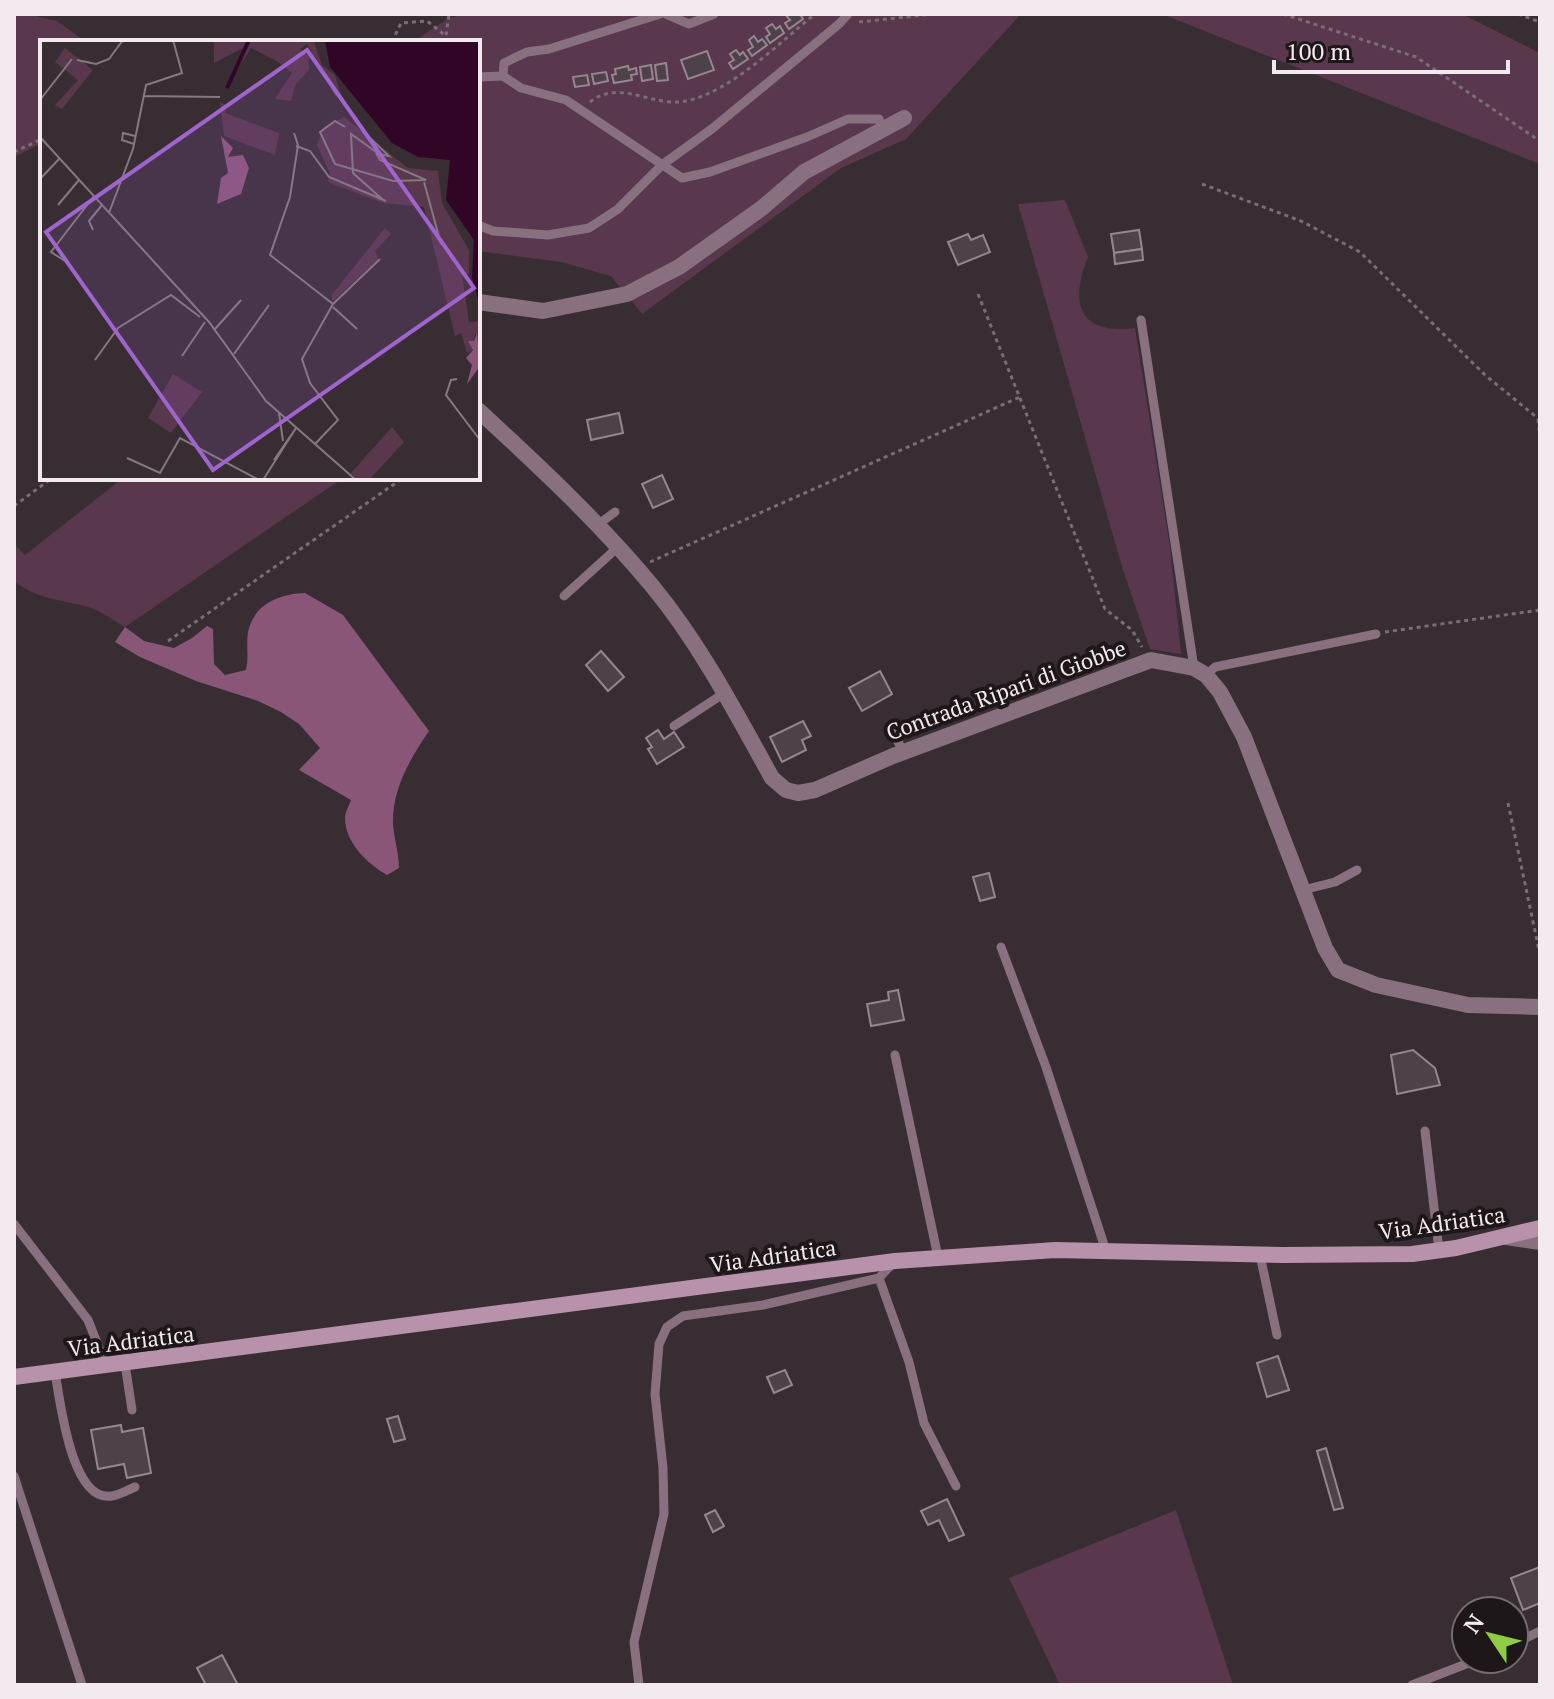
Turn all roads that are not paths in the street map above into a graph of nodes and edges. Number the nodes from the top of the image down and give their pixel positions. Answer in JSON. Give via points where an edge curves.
{"nodes":[{"id":1,"x":660,"y":14,"type":"edge"},
{"id":2,"x":666,"y":14,"type":"edge"},
{"id":3,"x":714,"y":14,"type":"edge"},
{"id":4,"x":848,"y":14,"type":"edge"},
{"id":5,"x":503,"y":76,"type":"junction"},
{"id":6,"x":480,"y":77,"type":"edge"},
{"id":7,"x":904,"y":118,"type":"dead end"},
{"id":8,"x":882,"y":128,"type":"junction"},
{"id":9,"x":662,"y":165,"type":"junction"},
{"id":10,"x":480,"y":226,"type":"edge"},
{"id":11,"x":480,"y":302,"type":"edge"},
{"id":12,"x":1141,"y":320,"type":"dead end"},
{"id":13,"x":480,"y":412,"type":"edge"},
{"id":14,"x":615,"y":512,"type":"dead end"},
{"id":15,"x":596,"y":526,"type":"junction"},
{"id":16,"x":617,"y":548,"type":"junction"},
{"id":17,"x":564,"y":596,"type":"dead end"},
{"id":18,"x":1376,"y":634,"type":"road end"},
{"id":19,"x":1200,"y":671,"type":"junction"},
{"id":20,"x":723,"y":694,"type":"junction"},
{"id":21,"x":890,"y":725,"type":"dead end"},
{"id":22,"x":674,"y":726,"type":"dead end"},
{"id":23,"x":903,"y":752,"type":"junction"},
{"id":24,"x":1357,"y":870,"type":"dead end"},
{"id":25,"x":1303,"y":890,"type":"junction"},
{"id":26,"x":1001,"y":947,"type":"dead end"},
{"id":27,"x":1540,"y":1007,"type":"edge"},
{"id":28,"x":895,"y":1055,"type":"dead end"},
{"id":29,"x":1425,"y":1131,"type":"dead end"},
{"id":30,"x":14,"y":1224,"type":"edge"},
{"id":31,"x":1540,"y":1228,"type":"edge"},
{"id":32,"x":1506,"y":1237,"type":"junction"},
{"id":33,"x":1540,"y":1242,"type":"edge"},
{"id":34,"x":1439,"y":1250,"type":"junction"},
{"id":35,"x":1106,"y":1251,"type":"junction"},
{"id":36,"x":1260,"y":1255,"type":"junction"},
{"id":37,"x":938,"y":1257,"type":"junction"},
{"id":38,"x":895,"y":1261,"type":"junction"},
{"id":39,"x":879,"y":1278,"type":"junction"},
{"id":40,"x":1277,"y":1335,"type":"dead end"},
{"id":41,"x":125,"y":1364,"type":"junction"},
{"id":42,"x":106,"y":1366,"type":"junction"},
{"id":43,"x":55,"y":1372,"type":"junction"},
{"id":44,"x":14,"y":1377,"type":"edge"},
{"id":45,"x":132,"y":1410,"type":"dead end"},
{"id":46,"x":14,"y":1476,"type":"edge"},
{"id":47,"x":956,"y":1486,"type":"dead end"},
{"id":48,"x":135,"y":1487,"type":"dead end"},
{"id":49,"x":1450,"y":1670,"type":"edge"},
{"id":50,"x":82,"y":1685,"type":"edge"},
{"id":51,"x":639,"y":1685,"type":"edge"},
{"id":52,"x":1412,"y":1685,"type":"edge"}],
"edges":[{"from":1,"to":5,"type":"lane","via":[[527,52],[504,63]]},
{"from":2,"to":3,"type":"lane","via":[[689,24]]},
{"from":4,"to":9,"type":"lane"},
{"from":5,"to":6,"type":"lane"},
{"from":5,"to":9,"type":"lane","via":[[521,88],[566,100]]},
{"from":7,"to":8,"type":"street"},
{"from":8,"to":9,"type":"lane","via":[[879,119],[848,119],[682,178]]},
{"from":8,"to":11,"type":"street","via":[[804,172],[679,267],[627,294],[543,311]]},
{"from":9,"to":10,"type":"lane","via":[[618,209],[589,228],[548,235]]},
{"from":12,"to":19,"type":"lane"},
{"from":13,"to":15,"type":"street","name":"Contrada Ripari di Giobbe"},
{"from":14,"to":15,"type":"lane"},
{"from":15,"to":16,"type":"street","name":"Contrada Ripari di Giobbe"},
{"from":16,"to":17,"type":"lane"},
{"from":16,"to":20,"type":"street","name":"Contrada Ripari di Giobbe","via":[[654,588]]},
{"from":18,"to":19,"type":"lane"},
{"from":19,"to":23,"type":"street","name":"Contrada Ripari di Giobbe","via":[[1151,660]]},
{"from":19,"to":25,"type":"street","via":[[1220,692],[1244,737]]},
{"from":20,"to":22,"type":"lane"},
{"from":20,"to":23,"type":"street","name":"Contrada Ripari di Giobbe","via":[[772,778],[786,790],[815,790]]},
{"from":21,"to":23,"type":"lane"},
{"from":24,"to":25,"type":"lane"},
{"from":25,"to":27,"type":"street","via":[[1338,970],[1376,985],[1468,1005]]},
{"from":26,"to":35,"type":"lane"},
{"from":28,"to":37,"type":"lane"},
{"from":29,"to":34,"type":"lane"},
{"from":30,"to":42,"type":"lane","via":[[88,1320]]},
{"from":31,"to":32,"type":"main road","name":"Via Adriatica"},
{"from":32,"to":33,"type":"street"},
{"from":32,"to":34,"type":"main road","name":"Via Adriatica"},
{"from":34,"to":36,"type":"main road","name":"Via Adriatica"},
{"from":35,"to":36,"type":"main road","name":"Via Adriatica"},
{"from":35,"to":37,"type":"main road","name":"Via Adriatica"},
{"from":36,"to":40,"type":"lane"},
{"from":37,"to":38,"type":"main road","name":"Via Adriatica"},
{"from":38,"to":39,"type":"lane"},
{"from":38,"to":41,"type":"main road","name":"Via Adriatica"},
{"from":39,"to":47,"type":"lane","via":[[924,1423]]},
{"from":39,"to":51,"type":"lane","via":[[763,1305],[683,1316],[667,1327],[659,1344],[655,1394],[664,1514],[634,1642]]},
{"from":41,"to":42,"type":"main road","name":"Via Adriatica"},
{"from":41,"to":45,"type":"lane"},
{"from":42,"to":43,"type":"main road","name":"Via Adriatica"},
{"from":43,"to":44,"type":"main road","name":"Via Adriatica"},
{"from":43,"to":48,"type":"lane","via":[[80,1479],[110,1497]]},
{"from":46,"to":50,"type":"lane"},
{"from":49,"to":52,"type":"lane"}]}
